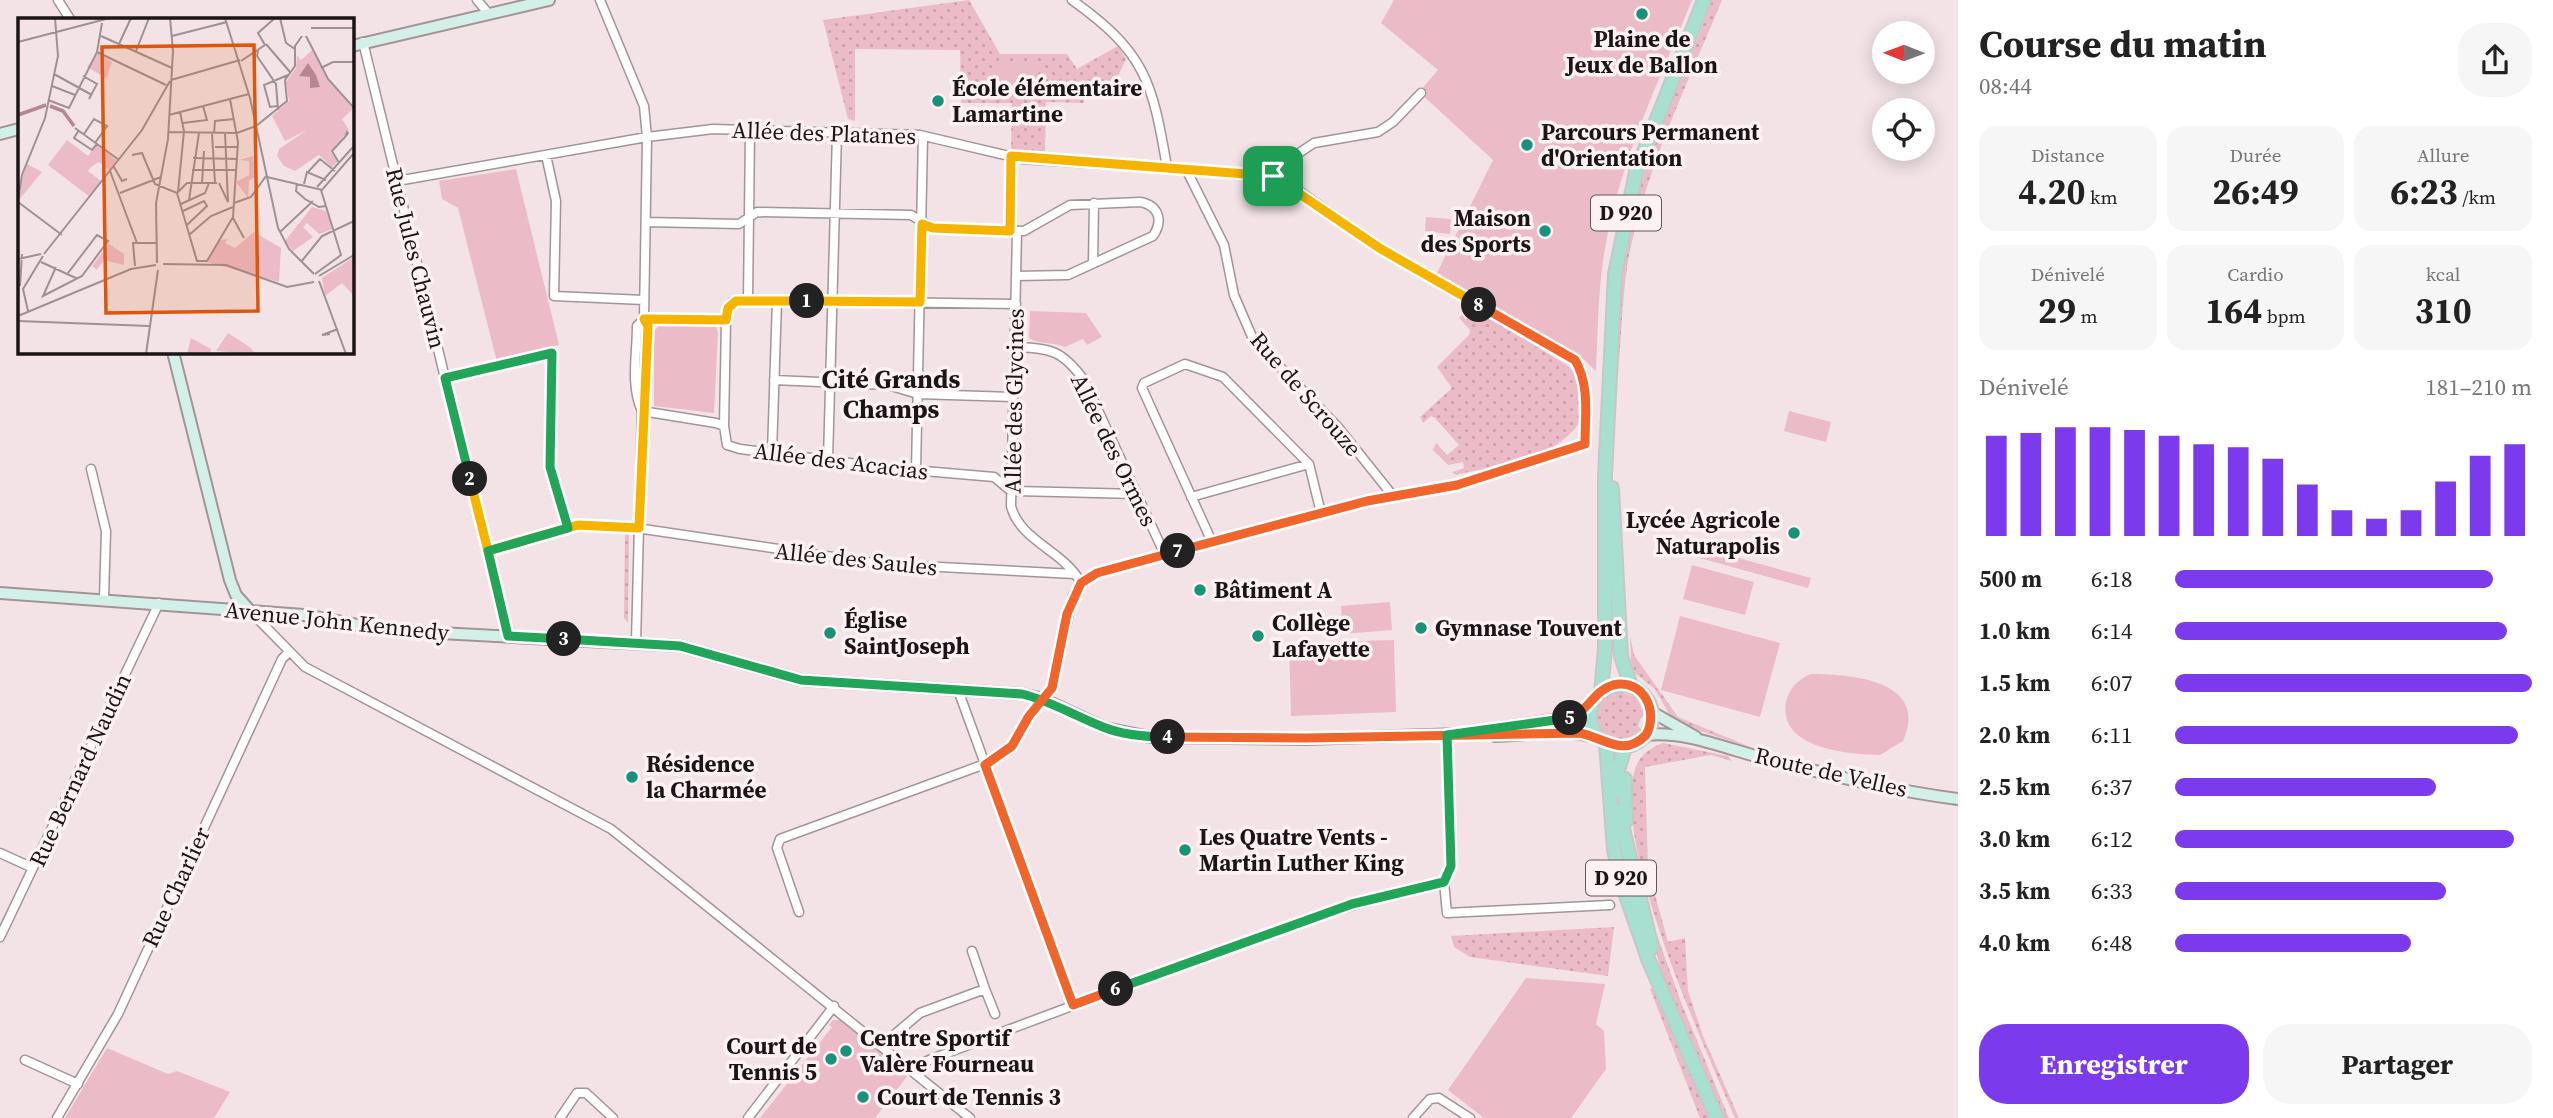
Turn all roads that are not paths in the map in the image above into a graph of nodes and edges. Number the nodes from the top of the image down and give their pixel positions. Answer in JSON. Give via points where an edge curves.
{"nodes":[{"id":1,"x":58,"y":0,"type":"edge"},
{"id":2,"x":477,"y":0,"type":"edge"},
{"id":3,"x":549,"y":0,"type":"edge"},
{"id":4,"x":600,"y":0,"type":"edge"},
{"id":5,"x":1072,"y":0,"type":"edge"},
{"id":6,"x":1704,"y":0,"type":"edge"},
{"id":7,"x":488,"y":13,"type":"junction"},
{"id":8,"x":69,"y":18,"type":"edge"},
{"id":9,"x":358,"y":44,"type":"edge"},
{"id":10,"x":1421,"y":93,"type":"dead end"},
{"id":11,"x":18,"y":129,"type":"edge"},
{"id":12,"x":750,"y":130,"type":"junction"},
{"id":13,"x":837,"y":132,"type":"junction"},
{"id":14,"x":0,"y":134,"type":"edge"},
{"id":15,"x":923,"y":136,"type":"junction"},
{"id":16,"x":647,"y":137,"type":"junction"},
{"id":17,"x":546,"y":155,"type":"junction"},
{"id":18,"x":1011,"y":156,"type":"junction"},
{"id":19,"x":1167,"y":167,"type":"junction"},
{"id":20,"x":1186,"y":169,"type":"junction"},
{"id":21,"x":1273,"y":176,"type":"junction"},
{"id":22,"x":397,"y":181,"type":"junction"},
{"id":23,"x":1094,"y":203,"type":"junction"},
{"id":24,"x":834,"y":213,"type":"junction"},
{"id":25,"x":750,"y":217,"type":"junction"},
{"id":26,"x":646,"y":222,"type":"junction"},
{"id":27,"x":922,"y":224,"type":"junction"},
{"id":28,"x":1014,"y":231,"type":"junction"},
{"id":29,"x":1093,"y":263,"type":"junction"},
{"id":30,"x":1016,"y":276,"type":"junction"},
{"id":31,"x":644,"y":300,"type":"junction"},
{"id":32,"x":748,"y":300,"type":"junction"},
{"id":33,"x":777,"y":300,"type":"junction"},
{"id":34,"x":832,"y":301,"type":"junction"},
{"id":35,"x":920,"y":302,"type":"junction"},
{"id":36,"x":1016,"y":304,"type":"junction"},
{"id":37,"x":644,"y":319,"type":"junction"},
{"id":38,"x":726,"y":320,"type":"junction"},
{"id":39,"x":1014,"y":347,"type":"junction"},
{"id":40,"x":174,"y":354,"type":"edge"},
{"id":41,"x":445,"y":378,"type":"junction"},
{"id":42,"x":774,"y":380,"type":"junction"},
{"id":43,"x":830,"y":383,"type":"junction"},
{"id":44,"x":918,"y":394,"type":"junction"},
{"id":45,"x":1013,"y":397,"type":"junction"},
{"id":46,"x":642,"y":411,"type":"junction"},
{"id":47,"x":724,"y":426,"type":"junction"},
{"id":48,"x":1608,"y":438,"type":"junction"},
{"id":49,"x":772,"y":453,"type":"junction"},
{"id":50,"x":828,"y":460,"type":"junction"},
{"id":51,"x":1309,"y":464,"type":"junction"},
{"id":52,"x":91,"y":469,"type":"dead end"},
{"id":53,"x":916,"y":471,"type":"junction"},
{"id":54,"x":1011,"y":491,"type":"junction"},
{"id":55,"x":1137,"y":494,"type":"junction"},
{"id":56,"x":1393,"y":496,"type":"junction"},
{"id":57,"x":1191,"y":497,"type":"junction"},
{"id":58,"x":1321,"y":513,"type":"junction"},
{"id":59,"x":568,"y":528,"type":"junction"},
{"id":60,"x":639,"y":528,"type":"junction"},
{"id":61,"x":1212,"y":541,"type":"junction"},
{"id":62,"x":488,"y":551,"type":"junction"},
{"id":63,"x":1165,"y":555,"type":"junction"},
{"id":64,"x":1075,"y":574,"type":"junction"},
{"id":65,"x":230,"y":580,"type":"junction"},
{"id":66,"x":1081,"y":583,"type":"junction"},
{"id":67,"x":0,"y":593,"type":"edge"},
{"id":68,"x":104,"y":598,"type":"junction"},
{"id":69,"x":159,"y":603,"type":"junction"},
{"id":70,"x":208,"y":608,"type":"junction"},
{"id":71,"x":251,"y":612,"type":"junction"},
{"id":72,"x":508,"y":636,"type":"junction"},
{"id":73,"x":636,"y":642,"type":"junction"},
{"id":74,"x":288,"y":653,"type":"junction"},
{"id":75,"x":1631,"y":686,"type":"junction"},
{"id":76,"x":958,"y":690,"type":"junction"},
{"id":77,"x":1601,"y":694,"type":"junction"},
{"id":78,"x":1043,"y":699,"type":"junction"},
{"id":79,"x":1652,"y":712,"type":"junction"},
{"id":80,"x":1460,"y":734,"type":"junction"},
{"id":81,"x":1447,"y":735,"type":"junction"},
{"id":82,"x":1646,"y":735,"type":"junction"},
{"id":83,"x":1602,"y":741,"type":"junction"},
{"id":84,"x":1704,"y":742,"type":"junction"},
{"id":85,"x":1630,"y":746,"type":"junction"},
{"id":86,"x":985,"y":765,"type":"junction"},
{"id":87,"x":1958,"y":799,"type":"edge"},
{"id":88,"x":0,"y":853,"type":"edge"},
{"id":89,"x":33,"y":868,"type":"junction"},
{"id":90,"x":1444,"y":882,"type":"junction"},
{"id":91,"x":1610,"y":905,"type":"dead end"},
{"id":92,"x":799,"y":912,"type":"dead end"},
{"id":93,"x":0,"y":937,"type":"edge"},
{"id":94,"x":972,"y":951,"type":"dead end"},
{"id":95,"x":985,"y":989,"type":"junction"},
{"id":96,"x":1073,"y":1005,"type":"junction"},
{"id":97,"x":1669,"y":1005,"type":"junction"},
{"id":98,"x":834,"y":1006,"type":"junction"},
{"id":99,"x":995,"y":1014,"type":"dead end"},
{"id":100,"x":881,"y":1046,"type":"junction"},
{"id":101,"x":25,"y":1060,"type":"dead end"},
{"id":102,"x":912,"y":1071,"type":"junction"},
{"id":103,"x":78,"y":1083,"type":"junction"},
{"id":104,"x":57,"y":1118,"type":"edge"},
{"id":105,"x":560,"y":1118,"type":"edge"},
{"id":106,"x":613,"y":1118,"type":"edge"},
{"id":107,"x":748,"y":1118,"type":"edge"},
{"id":108,"x":970,"y":1118,"type":"edge"},
{"id":109,"x":1413,"y":1118,"type":"edge"},
{"id":110,"x":1470,"y":1118,"type":"edge"},
{"id":111,"x":1717,"y":1118,"type":"edge"}],
"edges":[{"from":1,"to":8,"type":"street"},
{"from":2,"to":7,"type":"street"},
{"from":3,"to":7,"type":"main road"},
{"from":4,"to":16,"type":"street","via":[[644,106]]},
{"from":5,"to":19,"type":"street","via":[[1119,36],[1145,74],[1155,100]]},
{"from":6,"to":48,"type":"main road","number":"D 920","via":[[1636,172],[1622,231],[1610,320]]},
{"from":7,"to":9,"type":"main road"},
{"from":9,"to":22,"type":"street","name":"Rue Jules Chauvin"},
{"from":10,"to":21,"type":"street","via":[[1378,132],[1314,143],[1280,165]]},
{"from":11,"to":14,"type":"main road"},
{"from":12,"to":13,"type":"street","name":"Allée des Platanes"},
{"from":12,"to":16,"type":"street","name":"Allée des Platanes","via":[[712,129]]},
{"from":12,"to":25,"type":"street"},
{"from":13,"to":15,"type":"street","name":"Allée des Platanes"},
{"from":13,"to":24,"type":"street"},
{"from":15,"to":18,"type":"street","name":"Allée des Platanes"},
{"from":15,"to":27,"type":"street"},
{"from":16,"to":17,"type":"street","name":"Allée des Platanes"},
{"from":16,"to":26,"type":"street"},
{"from":17,"to":22,"type":"street","name":"Allée des Platanes"},
{"from":17,"to":31,"type":"street","via":[[556,201],[554,296]]},
{"from":18,"to":19,"type":"street","name":"Allée des Platanes"},
{"from":18,"to":28,"type":"street","name":"Allée des Glycines"},
{"from":19,"to":20,"type":"street","name":"Allée des Platanes"},
{"from":20,"to":21,"type":"street","name":"Allée des Platanes"},
{"from":20,"to":56,"type":"street","name":"Rue de Scrouze","via":[[1224,246],[1234,295],[1254,339],[1337,426]]},
{"from":21,"to":56,"type":"street","name":"Allée des Platanes","via":[[1381,249],[1575,360],[1583,374],[1585,444],[1457,485]]},
{"from":22,"to":41,"type":"street","name":"Rue Jules Chauvin"},
{"from":23,"to":28,"type":"street","via":[[1070,205],[1033,228]]},
{"from":23,"to":29,"type":"street"},
{"from":23,"to":29,"type":"street","via":[[1149,204],[1159,220],[1153,236]]},
{"from":24,"to":25,"type":"street","via":[[757,212]]},
{"from":24,"to":27,"type":"street","via":[[911,215]]},
{"from":24,"to":34,"type":"street"},
{"from":25,"to":26,"type":"street","via":[[739,223]]},
{"from":25,"to":32,"type":"street"},
{"from":26,"to":31,"type":"street"},
{"from":27,"to":28,"type":"street"},
{"from":27,"to":35,"type":"street"},
{"from":28,"to":30,"type":"street","name":"Allée des Glycines"},
{"from":29,"to":30,"type":"street","via":[[1066,275]]},
{"from":30,"to":36,"type":"street","name":"Allée des Glycines"},
{"from":31,"to":37,"type":"street"},
{"from":32,"to":33,"type":"street"},
{"from":32,"to":38,"type":"street","via":[[732,302]]},
{"from":33,"to":34,"type":"street"},
{"from":33,"to":42,"type":"street"},
{"from":34,"to":35,"type":"street"},
{"from":34,"to":43,"type":"street"},
{"from":35,"to":36,"type":"street"},
{"from":35,"to":44,"type":"street"},
{"from":36,"to":39,"type":"street","name":"Allée des Glycines"},
{"from":37,"to":38,"type":"street"},
{"from":37,"to":46,"type":"street","via":[[637,326],[636,398]]},
{"from":38,"to":47,"type":"street"},
{"from":39,"to":45,"type":"street","name":"Allée des Glycines"},
{"from":39,"to":55,"type":"street","name":"Allée des Ormes","via":[[1052,349],[1070,361],[1084,380]]},
{"from":40,"to":65,"type":"main road"},
{"from":41,"to":59,"type":"street","via":[[552,353],[550,467]]},
{"from":41,"to":62,"type":"street","name":"Rue Jules Chauvin"},
{"from":42,"to":43,"type":"street"},
{"from":42,"to":49,"type":"street"},
{"from":43,"to":44,"type":"street","via":[[888,385]]},
{"from":43,"to":50,"type":"street"},
{"from":44,"to":45,"type":"street"},
{"from":44,"to":53,"type":"street"},
{"from":45,"to":54,"type":"street","name":"Allée des Glycines"},
{"from":46,"to":47,"type":"street","name":"Allée des Acacias"},
{"from":46,"to":60,"type":"street"},
{"from":47,"to":49,"type":"street","name":"Allée des Acacias","via":[[727,445]]},
{"from":48,"to":75,"type":"main road","number":"D 920","via":[[1621,656]]},
{"from":48,"to":77,"type":"main road","number":"D 920"},
{"from":49,"to":50,"type":"street","name":"Allée des Acacias"},
{"from":50,"to":53,"type":"street","name":"Allée des Acacias"},
{"from":51,"to":57,"type":"street"},
{"from":51,"to":57,"type":"street","via":[[1223,377],[1185,364],[1142,388]]},
{"from":51,"to":58,"type":"street"},
{"from":52,"to":68,"type":"street","via":[[106,531]]},
{"from":53,"to":54,"type":"street","name":"Allée des Acacias","via":[[994,477]]},
{"from":54,"to":55,"type":"street"},
{"from":54,"to":64,"type":"street","name":"Allée des Glycines","via":[[1014,516],[1023,530]]},
{"from":55,"to":63,"type":"street","name":"Allée des Ormes"},
{"from":56,"to":58,"type":"street"},
{"from":57,"to":61,"type":"street"},
{"from":58,"to":61,"type":"street"},
{"from":59,"to":60,"type":"street","name":"Allée des Saules"},
{"from":59,"to":62,"type":"street","name":"Allée des Saules"},
{"from":60,"to":64,"type":"street","name":"Allée des Saules","via":[[881,564]]},
{"from":60,"to":73,"type":"street"},
{"from":61,"to":63,"type":"street"},
{"from":62,"to":72,"type":"street","name":"Rue Jules Chauvin"},
{"from":63,"to":66,"type":"street","via":[[1097,573]]},
{"from":64,"to":66,"type":"street","name":"Allée des Glycines"},
{"from":65,"to":70,"type":"main road","name":"Avenue John Kennedy","via":[[227,603]]},
{"from":65,"to":71,"type":"main road"},
{"from":66,"to":78,"type":"street","via":[[1067,614],[1052,688]]},
{"from":67,"to":68,"type":"main road","name":"Avenue John Kennedy"},
{"from":68,"to":69,"type":"main road","name":"Avenue John Kennedy"},
{"from":69,"to":70,"type":"main road","name":"Avenue John Kennedy"},
{"from":69,"to":89,"type":"street","name":"Rue Bernard Naudin"},
{"from":70,"to":71,"type":"main road","name":"Avenue John Kennedy"},
{"from":71,"to":72,"type":"main road","name":"Avenue John Kennedy","via":[[304,615],[384,630]]},
{"from":71,"to":74,"type":"street"},
{"from":72,"to":73,"type":"main road","name":"Avenue John Kennedy"},
{"from":73,"to":76,"type":"main road","name":"Avenue John Kennedy","via":[[706,651],[801,680]]},
{"from":74,"to":98,"type":"street","via":[[354,695],[611,829]]},
{"from":74,"to":103,"type":"street","name":"Rue Charlier","via":[[118,1013]]},
{"from":75,"to":77,"type":"main road"},
{"from":75,"to":79,"type":"main road","via":[[1645,696]]},
{"from":76,"to":78,"type":"main road","name":"Avenue John Kennedy"},
{"from":76,"to":86,"type":"street"},
{"from":77,"to":80,"type":"main road","name":"Avenue John Kennedy","via":[[1573,718]]},
{"from":77,"to":83,"type":"main road","via":[[1590,720]]},
{"from":78,"to":81,"type":"main road","name":"Avenue John Kennedy","via":[[1105,728],[1150,737]]},
{"from":78,"to":86,"type":"street","via":[[1012,746]]},
{"from":79,"to":82,"type":"main road"},
{"from":79,"to":84,"type":"main road","name":"Route de Velles"},
{"from":80,"to":81,"type":"main road","name":"Avenue John Kennedy"},
{"from":80,"to":83,"type":"main road","name":"Avenue John Kennedy","via":[[1580,733]]},
{"from":81,"to":90,"type":"street","via":[[1451,866]]},
{"from":82,"to":84,"type":"main road","name":"Route de Velles"},
{"from":82,"to":85,"type":"main road"},
{"from":83,"to":85,"type":"main road"},
{"from":83,"to":97,"type":"main road","number":"D 920","via":[[1614,850],[1623,887]]},
{"from":84,"to":87,"type":"main road","name":"Route de Velles","via":[[1843,777]]},
{"from":85,"to":97,"type":"main road","number":"D 920","via":[[1624,786],[1632,873]]},
{"from":86,"to":92,"type":"street","via":[[780,839],[777,848]]},
{"from":86,"to":96,"type":"street"},
{"from":88,"to":89,"type":"street"},
{"from":89,"to":93,"type":"street","name":"Rue Bernard Naudin"},
{"from":90,"to":91,"type":"street","via":[[1447,913]]},
{"from":90,"to":96,"type":"street","via":[[1385,894],[1306,919]]},
{"from":94,"to":95,"type":"street"},
{"from":95,"to":99,"type":"street"},
{"from":95,"to":100,"type":"street","via":[[920,1013]]},
{"from":96,"to":102,"type":"street","via":[[919,1064]]},
{"from":97,"to":111,"type":"main road","number":"D 920"},
{"from":98,"to":100,"type":"street"},
{"from":98,"to":107,"type":"street"},
{"from":100,"to":102,"type":"street"},
{"from":101,"to":103,"type":"street"},
{"from":102,"to":108,"type":"street"},
{"from":103,"to":104,"type":"street","name":"Rue Charlier"},
{"from":105,"to":106,"type":"street","via":[[577,1093],[586,1093]]},
{"from":109,"to":110,"type":"street","via":[[1430,1099],[1439,1098]]}]}
